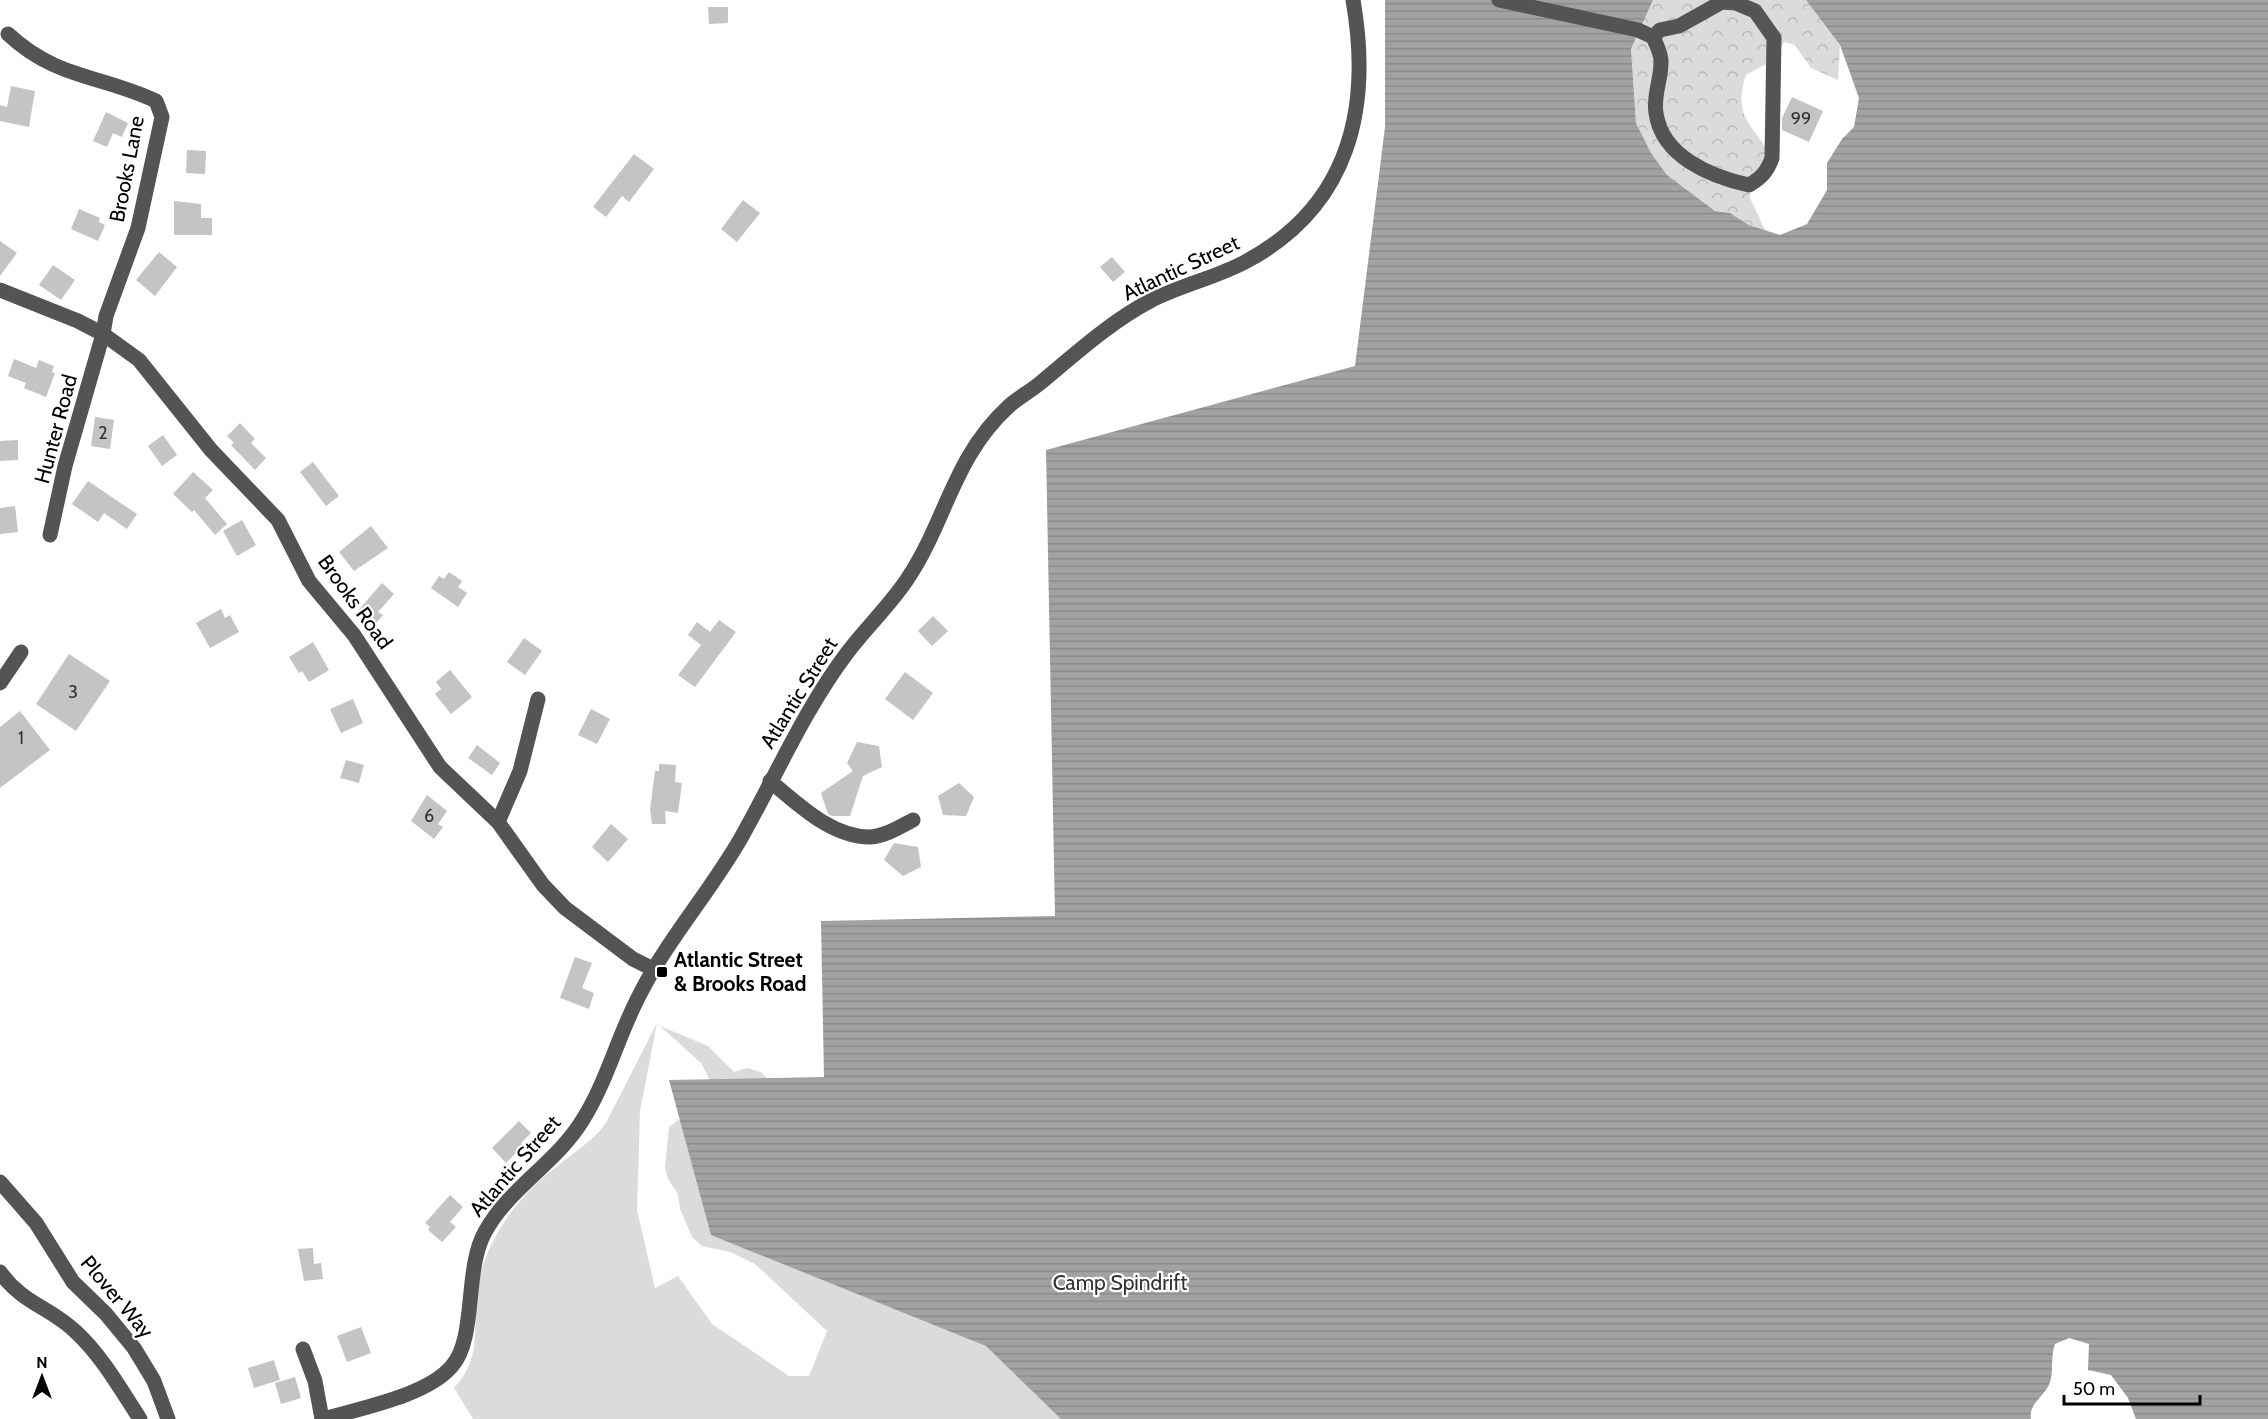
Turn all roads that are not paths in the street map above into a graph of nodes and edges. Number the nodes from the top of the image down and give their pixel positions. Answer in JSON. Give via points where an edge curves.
{"nodes":[{"id":1,"x":1353,"y":0,"type":"edge"},
{"id":2,"x":1499,"y":0,"type":"edge"},
{"id":3,"x":8,"y":34,"type":"dead end"},
{"id":4,"x":1653,"y":37,"type":"junction"},
{"id":5,"x":0,"y":290,"type":"edge"},
{"id":6,"x":104,"y":334,"type":"junction"},
{"id":7,"x":50,"y":535,"type":"dead end"},
{"id":8,"x":21,"y":652,"type":"dead end"},
{"id":9,"x":0,"y":683,"type":"edge"},
{"id":10,"x":538,"y":699,"type":"dead end"},
{"id":11,"x":770,"y":781,"type":"junction"},
{"id":12,"x":913,"y":820,"type":"dead end"},
{"id":13,"x":498,"y":822,"type":"junction"},
{"id":14,"x":653,"y":969,"type":"junction"},
{"id":15,"x":0,"y":1182,"type":"edge"},
{"id":16,"x":0,"y":1272,"type":"edge"},
{"id":17,"x":303,"y":1349,"type":"dead end"},
{"id":18,"x":140,"y":1419,"type":"edge"},
{"id":19,"x":168,"y":1419,"type":"edge"},
{"id":20,"x":323,"y":1419,"type":"edge"}],
"edges":[{"from":1,"to":11,"type":"street","name":"Atlantic Street","via":[[1359,66],[1357,107],[1348,147],[1316,207],[1282,240],[1248,260],[1149,301],[1008,406],[978,439],[906,581],[826,682]]},
{"from":2,"to":4,"type":"street","via":[[1638,30]]},
{"from":3,"to":6,"type":"street","name":"Brooks Lane","via":[[43,62],[156,101],[162,117],[138,228],[106,316]]},
{"from":4,"to":4,"type":"street","via":[[1662,61],[1656,84],[1656,114],[1670,143],[1694,166],[1714,176],[1749,185],[1760,179],[1772,158],[1774,38],[1755,11],[1722,2],[1679,26],[1660,30]]},
{"from":5,"to":6,"type":"street","name":"Brooks Road"},
{"from":6,"to":7,"type":"street","name":"Hunter Road","via":[[65,466]]},
{"from":6,"to":13,"type":"street","name":"Brooks Road","via":[[139,360],[211,450],[278,520],[309,581],[354,634],[440,767]]},
{"from":8,"to":9,"type":"street"},
{"from":10,"to":13,"type":"street","via":[[520,771]]},
{"from":11,"to":12,"type":"street","via":[[818,819],[849,833],[870,837]]},
{"from":11,"to":14,"type":"street","name":"Atlantic Street","via":[[731,853]]},
{"from":13,"to":14,"type":"street","name":"Brooks Road","via":[[543,885],[565,908],[633,959]]},
{"from":14,"to":20,"type":"street","name":"Atlantic Street","via":[[583,1120],[515,1191],[483,1236],[475,1259],[465,1333],[451,1368],[410,1392]]},
{"from":15,"to":19,"type":"street","name":"Plover Way","via":[[36,1223],[73,1282],[134,1348],[154,1382]]},
{"from":16,"to":18,"type":"street","via":[[16,1293],[75,1330]]},
{"from":17,"to":20,"type":"street"}]}
